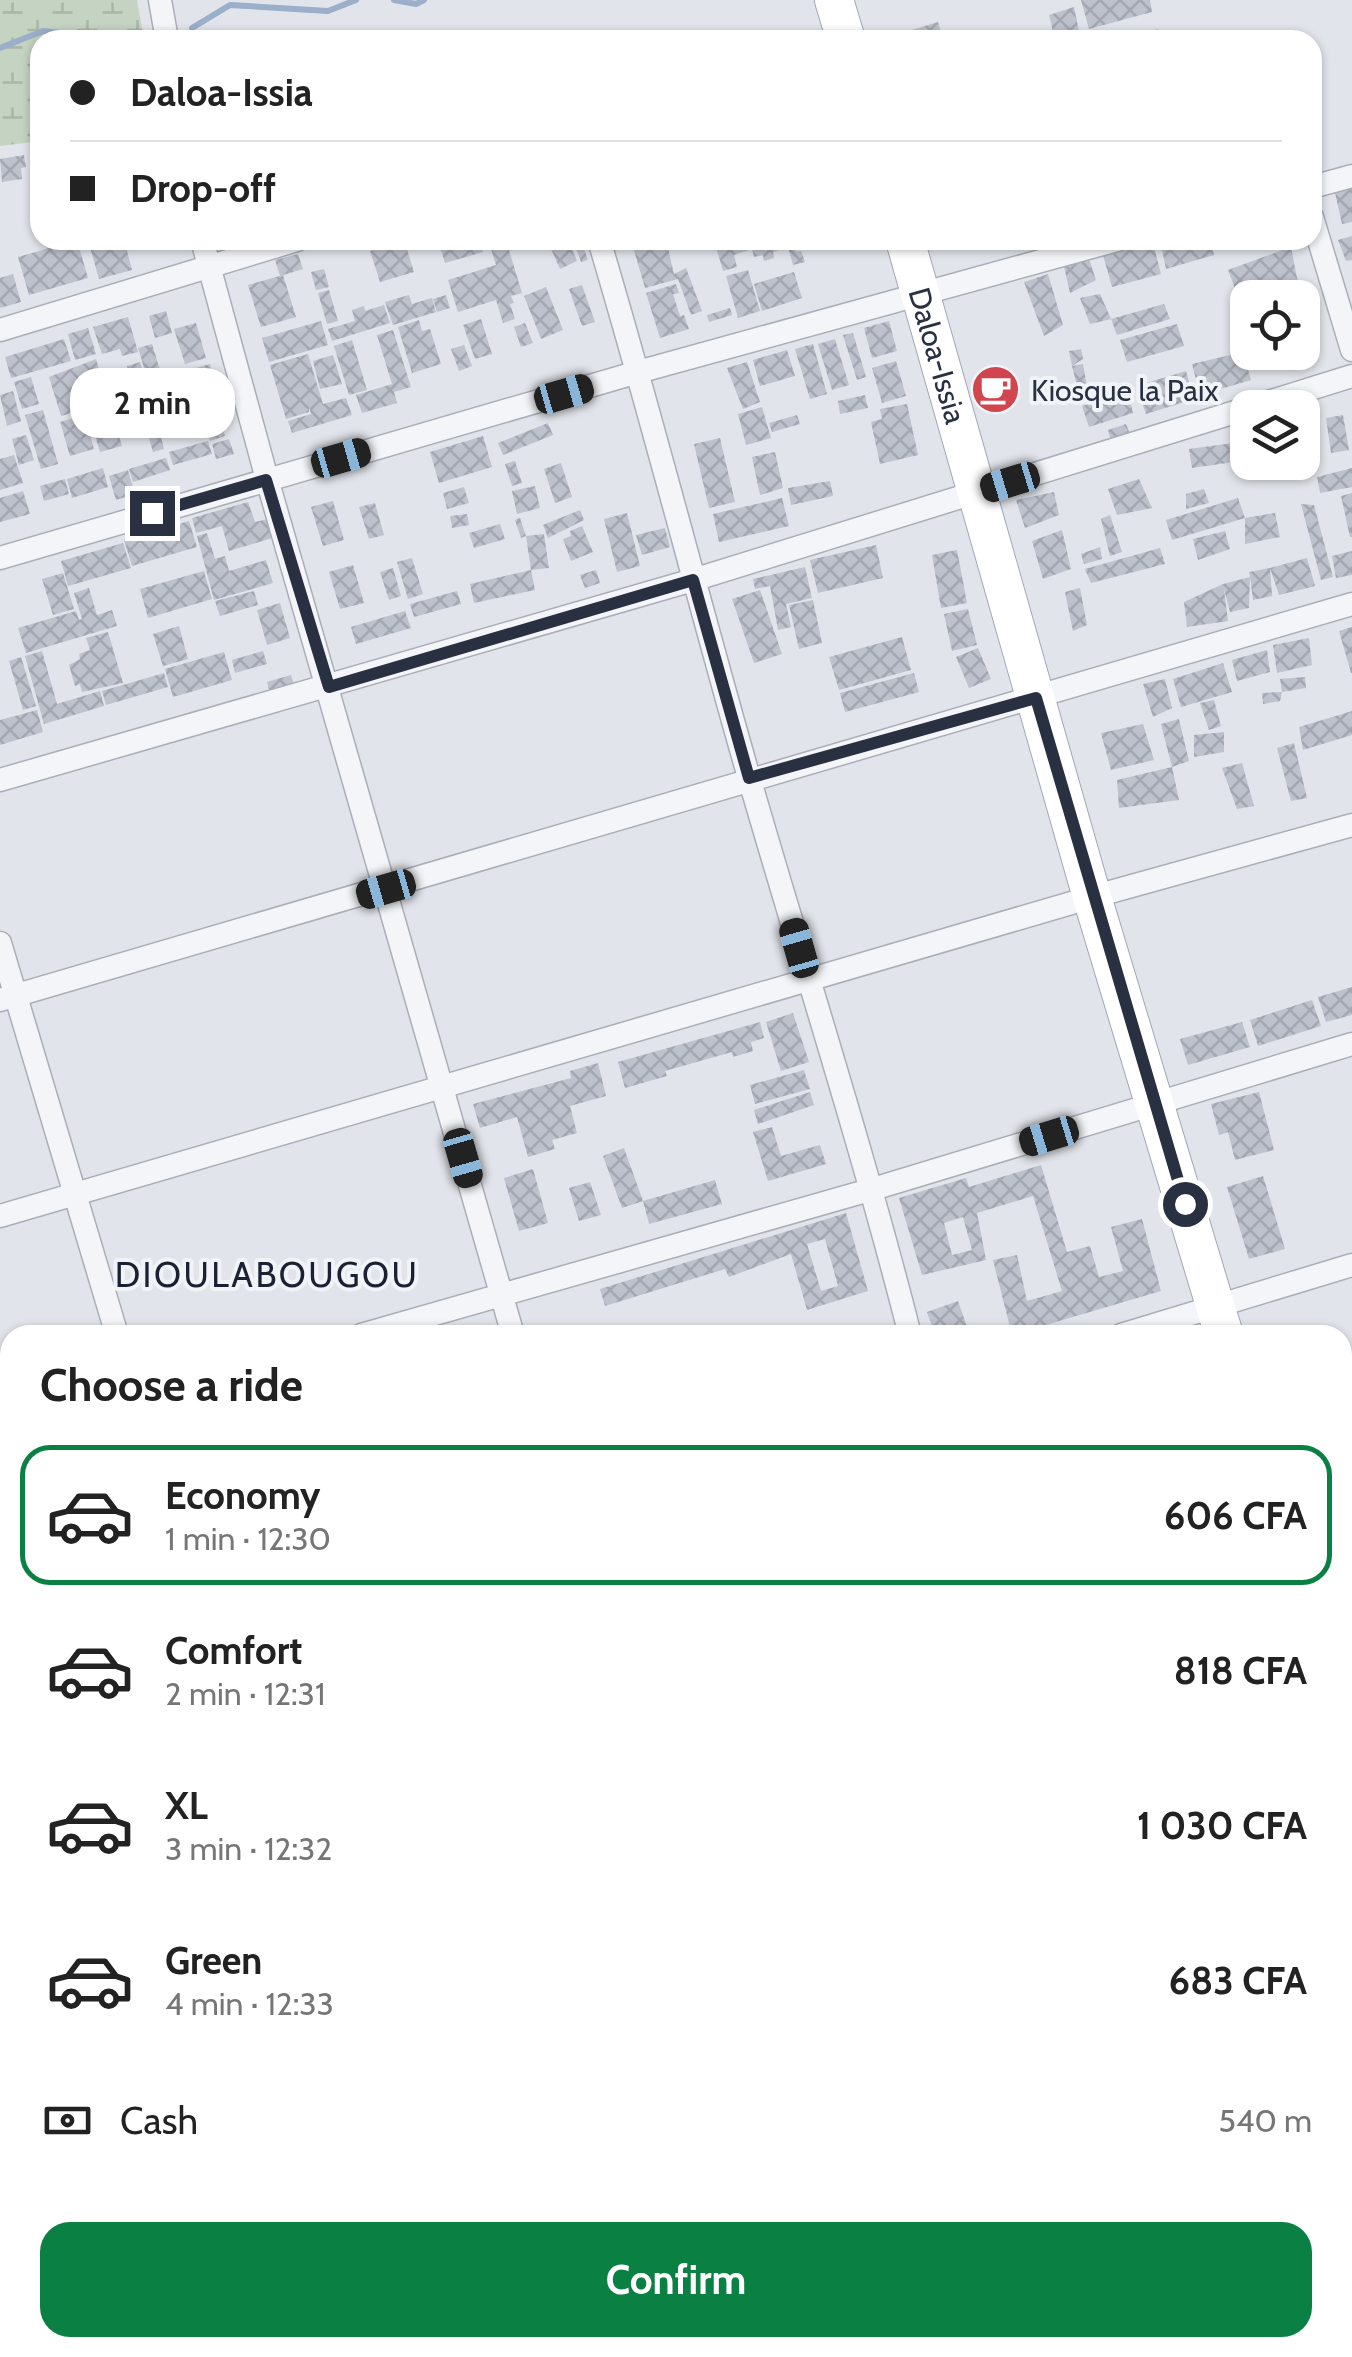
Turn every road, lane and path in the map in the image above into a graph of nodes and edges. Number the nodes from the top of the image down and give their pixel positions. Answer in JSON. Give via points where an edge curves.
{"nodes":[{"id":1,"x":160,"y":0,"type":"edge"},
{"id":2,"x":834,"y":0,"type":"edge"},
{"id":3,"x":165,"y":30,"type":"edge"},
{"id":4,"x":843,"y":30,"type":"edge"},
{"id":5,"x":1352,"y":176,"type":"edge"},
{"id":6,"x":1322,"y":184,"type":"edge"},
{"id":7,"x":204,"y":250,"type":"edge"},
{"id":8,"x":262,"y":250,"type":"edge"},
{"id":9,"x":602,"y":250,"type":"edge"},
{"id":10,"x":908,"y":250,"type":"edge"},
{"id":11,"x":1081,"y":250,"type":"edge"},
{"id":12,"x":1322,"y":250,"type":"edge"},
{"id":13,"x":206,"y":266,"type":"junction"},
{"id":14,"x":922,"y":296,"type":"junction"},
{"id":15,"x":0,"y":330,"type":"edge"},
{"id":16,"x":1352,"y":350,"type":"edge"},
{"id":17,"x":638,"y":372,"type":"junction"},
{"id":18,"x":1351,"y":378,"type":"edge"},
{"id":19,"x":1310,"y":390,"type":"edge"},
{"id":20,"x":1230,"y":414,"type":"edge"},
{"id":21,"x":266,"y":480,"type":"junction"},
{"id":22,"x":976,"y":492,"type":"junction"},
{"id":23,"x":0,"y":558,"type":"edge"},
{"id":24,"x":693,"y":580,"type":"junction"},
{"id":25,"x":1352,"y":604,"type":"edge"},
{"id":26,"x":329,"y":687,"type":"junction"},
{"id":27,"x":1036,"y":698,"type":"junction"},
{"id":28,"x":749,"y":778,"type":"junction"},
{"id":29,"x":0,"y":780,"type":"edge"},
{"id":30,"x":1352,"y":825,"type":"edge"},
{"id":31,"x":386,"y":889,"type":"junction"},
{"id":32,"x":1092,"y":897,"type":"junction"},
{"id":33,"x":0,"y":943,"type":"edge"},
{"id":34,"x":809,"y":982,"type":"junction"},
{"id":35,"x":7,"y":998,"type":"edge"},
{"id":36,"x":1352,"y":1044,"type":"edge"},
{"id":37,"x":444,"y":1089,"type":"junction"},
{"id":38,"x":1154,"y":1104,"type":"junction"},
{"id":39,"x":873,"y":1190,"type":"junction"},
{"id":40,"x":74,"y":1194,"type":"junction"},
{"id":41,"x":0,"y":1216,"type":"edge"},
{"id":42,"x":1352,"y":1265,"type":"edge"},
{"id":43,"x":501,"y":1295,"type":"junction"},
{"id":44,"x":1219,"y":1320,"type":"edge"},
{"id":45,"x":114,"y":1325,"type":"edge"},
{"id":46,"x":396,"y":1325,"type":"edge"},
{"id":47,"x":510,"y":1325,"type":"edge"},
{"id":48,"x":907,"y":1325,"type":"edge"},
{"id":49,"x":1186,"y":1325,"type":"edge"}],
"edges":[{"from":1,"to":3,"type":"street"},
{"from":2,"to":4,"type":"main road"},
{"from":5,"to":6,"type":"street"},
{"from":7,"to":13,"type":"street"},
{"from":8,"to":13,"type":"street"},
{"from":9,"to":17,"type":"street"},
{"from":10,"to":14,"type":"main road","name":"Daloa-Issia"},
{"from":11,"to":14,"type":"street"},
{"from":12,"to":16,"type":"street"},
{"from":13,"to":15,"type":"street"},
{"from":13,"to":21,"type":"street"},
{"from":14,"to":17,"type":"street"},
{"from":14,"to":22,"type":"main road","name":"Daloa-Issia"},
{"from":17,"to":21,"type":"street"},
{"from":17,"to":24,"type":"street"},
{"from":18,"to":19,"type":"street"},
{"from":20,"to":22,"type":"street"},
{"from":21,"to":23,"type":"street"},
{"from":21,"to":26,"type":"street"},
{"from":22,"to":24,"type":"street"},
{"from":22,"to":27,"type":"main road","name":"Daloa-Issia"},
{"from":24,"to":26,"type":"street"},
{"from":24,"to":28,"type":"street"},
{"from":25,"to":27,"type":"street"},
{"from":26,"to":29,"type":"street"},
{"from":26,"to":31,"type":"street"},
{"from":27,"to":28,"type":"street"},
{"from":27,"to":32,"type":"main road","name":"Daloa-Issia"},
{"from":28,"to":31,"type":"street"},
{"from":28,"to":34,"type":"street"},
{"from":30,"to":32,"type":"street"},
{"from":31,"to":35,"type":"street"},
{"from":31,"to":37,"type":"street"},
{"from":32,"to":34,"type":"street"},
{"from":32,"to":38,"type":"main road","name":"Daloa-Issia"},
{"from":33,"to":35,"type":"street"},
{"from":34,"to":37,"type":"street"},
{"from":34,"to":39,"type":"street"},
{"from":35,"to":40,"type":"street"},
{"from":36,"to":38,"type":"street"},
{"from":37,"to":40,"type":"street"},
{"from":37,"to":43,"type":"street"},
{"from":38,"to":39,"type":"street"},
{"from":38,"to":44,"type":"main road","name":"Daloa-Issia"},
{"from":39,"to":43,"type":"street"},
{"from":39,"to":48,"type":"street"},
{"from":40,"to":41,"type":"street"},
{"from":40,"to":45,"type":"street"},
{"from":42,"to":44,"type":"street"},
{"from":43,"to":46,"type":"street"},
{"from":43,"to":47,"type":"street"},
{"from":44,"to":49,"type":"street"}]}
